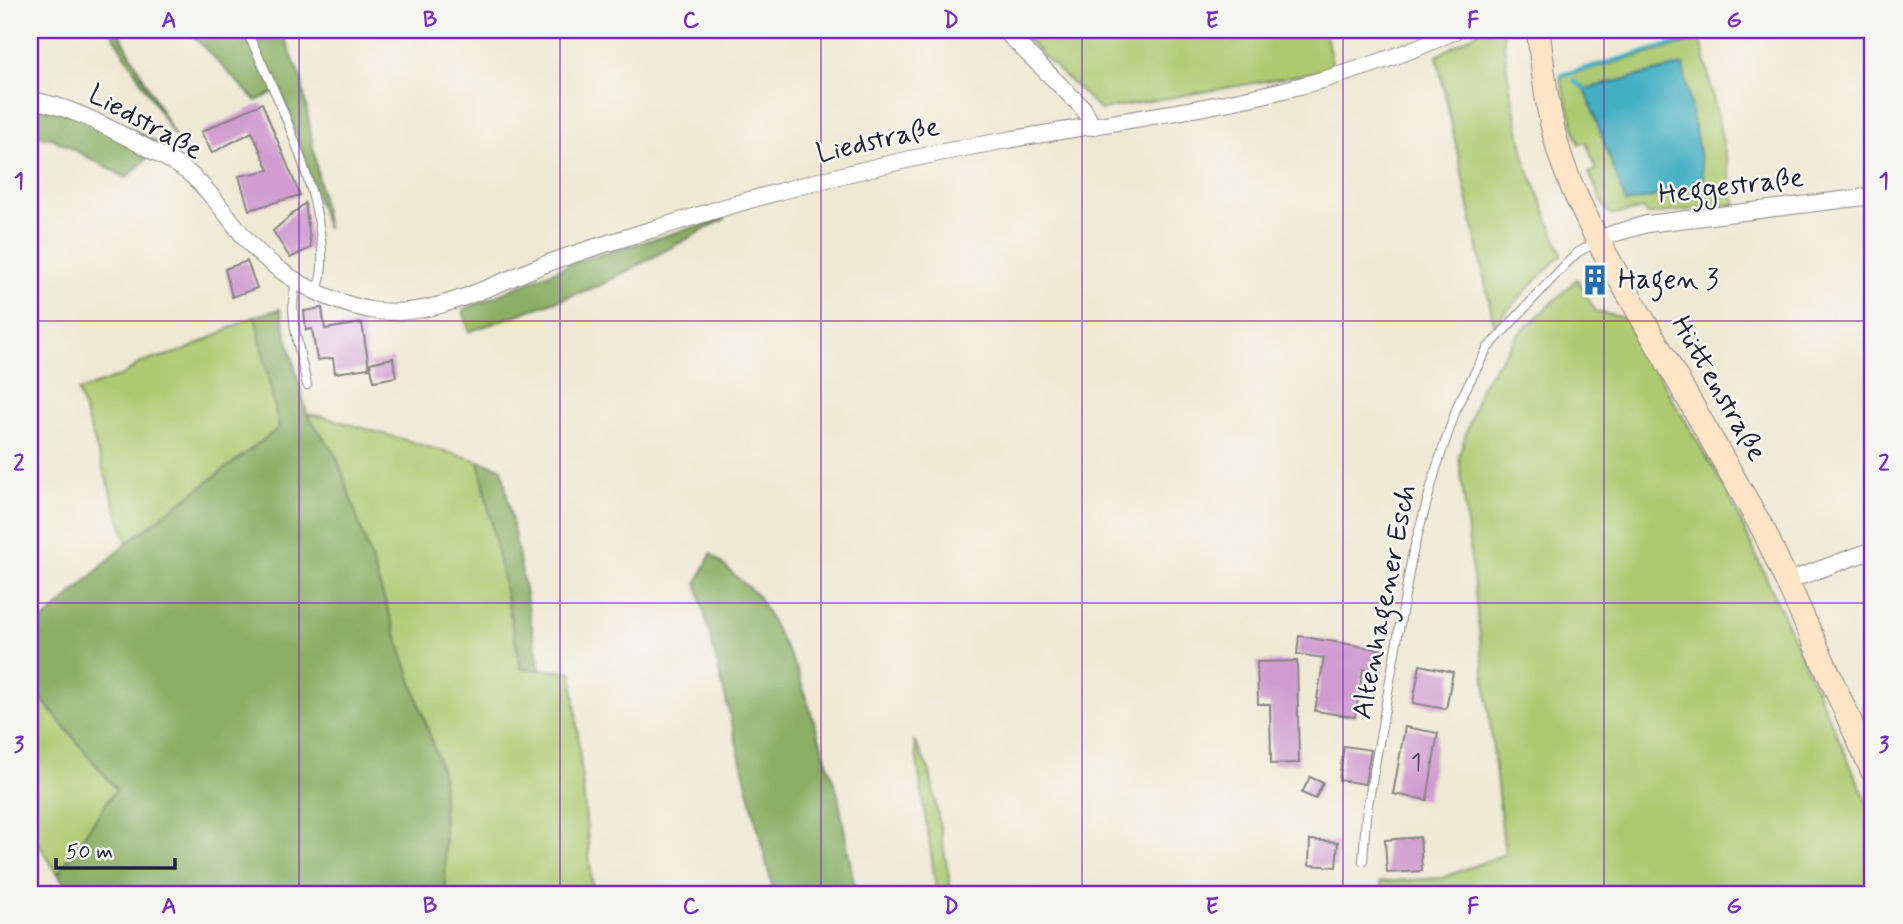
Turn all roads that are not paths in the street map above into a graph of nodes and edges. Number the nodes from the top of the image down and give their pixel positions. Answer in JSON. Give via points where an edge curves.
{"nodes":[{"id":1,"x":246,"y":30,"type":"edge"},
{"id":2,"x":1004,"y":30,"type":"edge"},
{"id":3,"x":1457,"y":30,"type":"edge"},
{"id":4,"x":1538,"y":30,"type":"edge"},
{"id":5,"x":30,"y":100,"type":"edge"},
{"id":6,"x":1093,"y":127,"type":"junction"},
{"id":7,"x":1873,"y":196,"type":"edge"},
{"id":8,"x":1598,"y":240,"type":"junction"},
{"id":9,"x":297,"y":281,"type":"junction"},
{"id":10,"x":317,"y":291,"type":"junction"},
{"id":11,"x":307,"y":385,"type":"dead end"},
{"id":12,"x":1873,"y":550,"type":"edge"},
{"id":13,"x":1788,"y":582,"type":"junction"},
{"id":14,"x":1873,"y":772,"type":"edge"},
{"id":15,"x":1363,"y":861,"type":"dead end"}],
"edges":[{"from":1,"to":10,"type":"lane","via":[[299,155],[321,228],[323,269]]},
{"from":2,"to":6,"type":"street","via":[[1083,108]]},
{"from":3,"to":6,"type":"street","name":"Liedstraße","via":[[1389,60],[1319,82],[1222,105]]},
{"from":4,"to":8,"type":"main road","name":"Hüttenstraße","via":[[1556,142],[1577,200]]},
{"from":5,"to":9,"type":"street","name":"Liedstraße","via":[[93,120],[188,172],[260,254]]},
{"from":6,"to":10,"type":"street","name":"Liedstraße","via":[[1002,141],[835,177],[555,260],[413,311],[365,309]]},
{"from":7,"to":8,"type":"street","name":"Heggestraße","via":[[1647,224]]},
{"from":8,"to":13,"type":"main road","name":"Hüttenstraße","via":[[1738,484]]},
{"from":8,"to":15,"type":"lane","name":"Altenhagener Esch","via":[[1561,269],[1487,349],[1458,404],[1412,556],[1366,816]]},
{"from":9,"to":10,"type":"street","name":"Liedstraße"},
{"from":9,"to":11,"type":"lane","via":[[293,312]]},
{"from":12,"to":13,"type":"street"},
{"from":13,"to":14,"type":"main road","name":"Hüttenstraße"}]}
